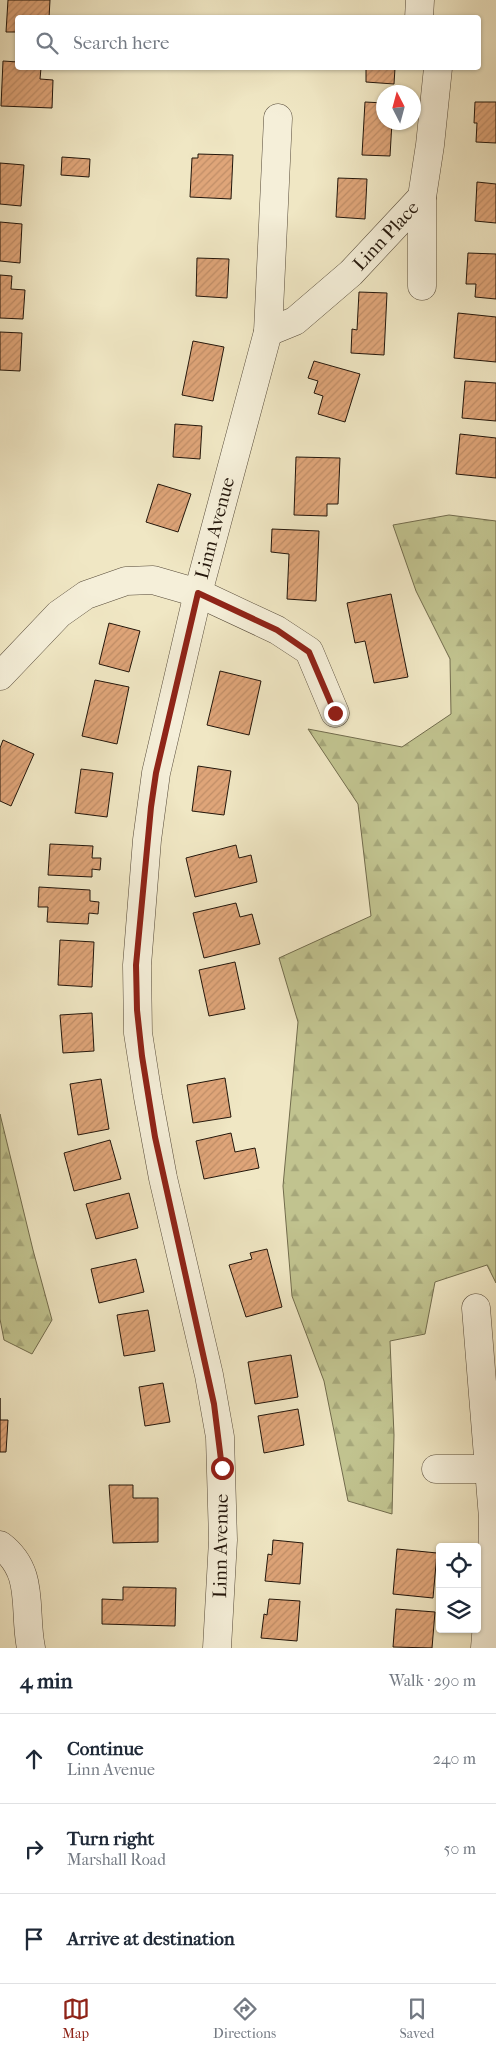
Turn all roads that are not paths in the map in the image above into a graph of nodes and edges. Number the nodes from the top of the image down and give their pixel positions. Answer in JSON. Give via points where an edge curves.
{"nodes":[{"id":1,"x":420,"y":0,"type":"edge"},
{"id":2,"x":419,"y":15,"type":"edge"},
{"id":3,"x":438,"y":70,"type":"edge"},
{"id":4,"x":278,"y":118,"type":"dead end"},
{"id":5,"x":422,"y":197,"type":"junction"},
{"id":6,"x":422,"y":286,"type":"dead end"},
{"id":7,"x":268,"y":332,"type":"junction"},
{"id":8,"x":198,"y":593,"type":"junction"},
{"id":9,"x":0,"y":676,"type":"edge"},
{"id":10,"x":335,"y":713,"type":"dead end"},
{"id":11,"x":476,"y":1308,"type":"dead end"},
{"id":12,"x":436,"y":1469,"type":"dead end"},
{"id":13,"x":489,"y":1469,"type":"junction"},
{"id":14,"x":0,"y":1545,"type":"edge"},
{"id":15,"x":31,"y":1648,"type":"edge"},
{"id":16,"x":217,"y":1648,"type":"edge"},
{"id":17,"x":485,"y":1648,"type":"edge"}],
"edges":[{"from":1,"to":2,"type":"street"},
{"from":3,"to":5,"type":"street","name":"Linn Place"},
{"from":4,"to":7,"type":"street","name":"Linn Avenue"},
{"from":5,"to":6,"type":"street"},
{"from":5,"to":7,"type":"street","name":"Linn Place","via":[[352,273],[296,321]]},
{"from":7,"to":8,"type":"street","name":"Linn Avenue"},
{"from":8,"to":9,"type":"street","via":[[153,580],[126,581],[86,595],[59,614]]},
{"from":8,"to":10,"type":"street","via":[[277,630],[309,652]]},
{"from":8,"to":16,"type":"street","name":"Linn Avenue","via":[[156,773],[136,965],[142,1056],[155,1137],[220,1436],[223,1540]]},
{"from":11,"to":13,"type":"street"},
{"from":12,"to":13,"type":"street"},
{"from":13,"to":17,"type":"street","via":[[492,1563]]},
{"from":14,"to":15,"type":"street","via":[[21,1568]]}]}
